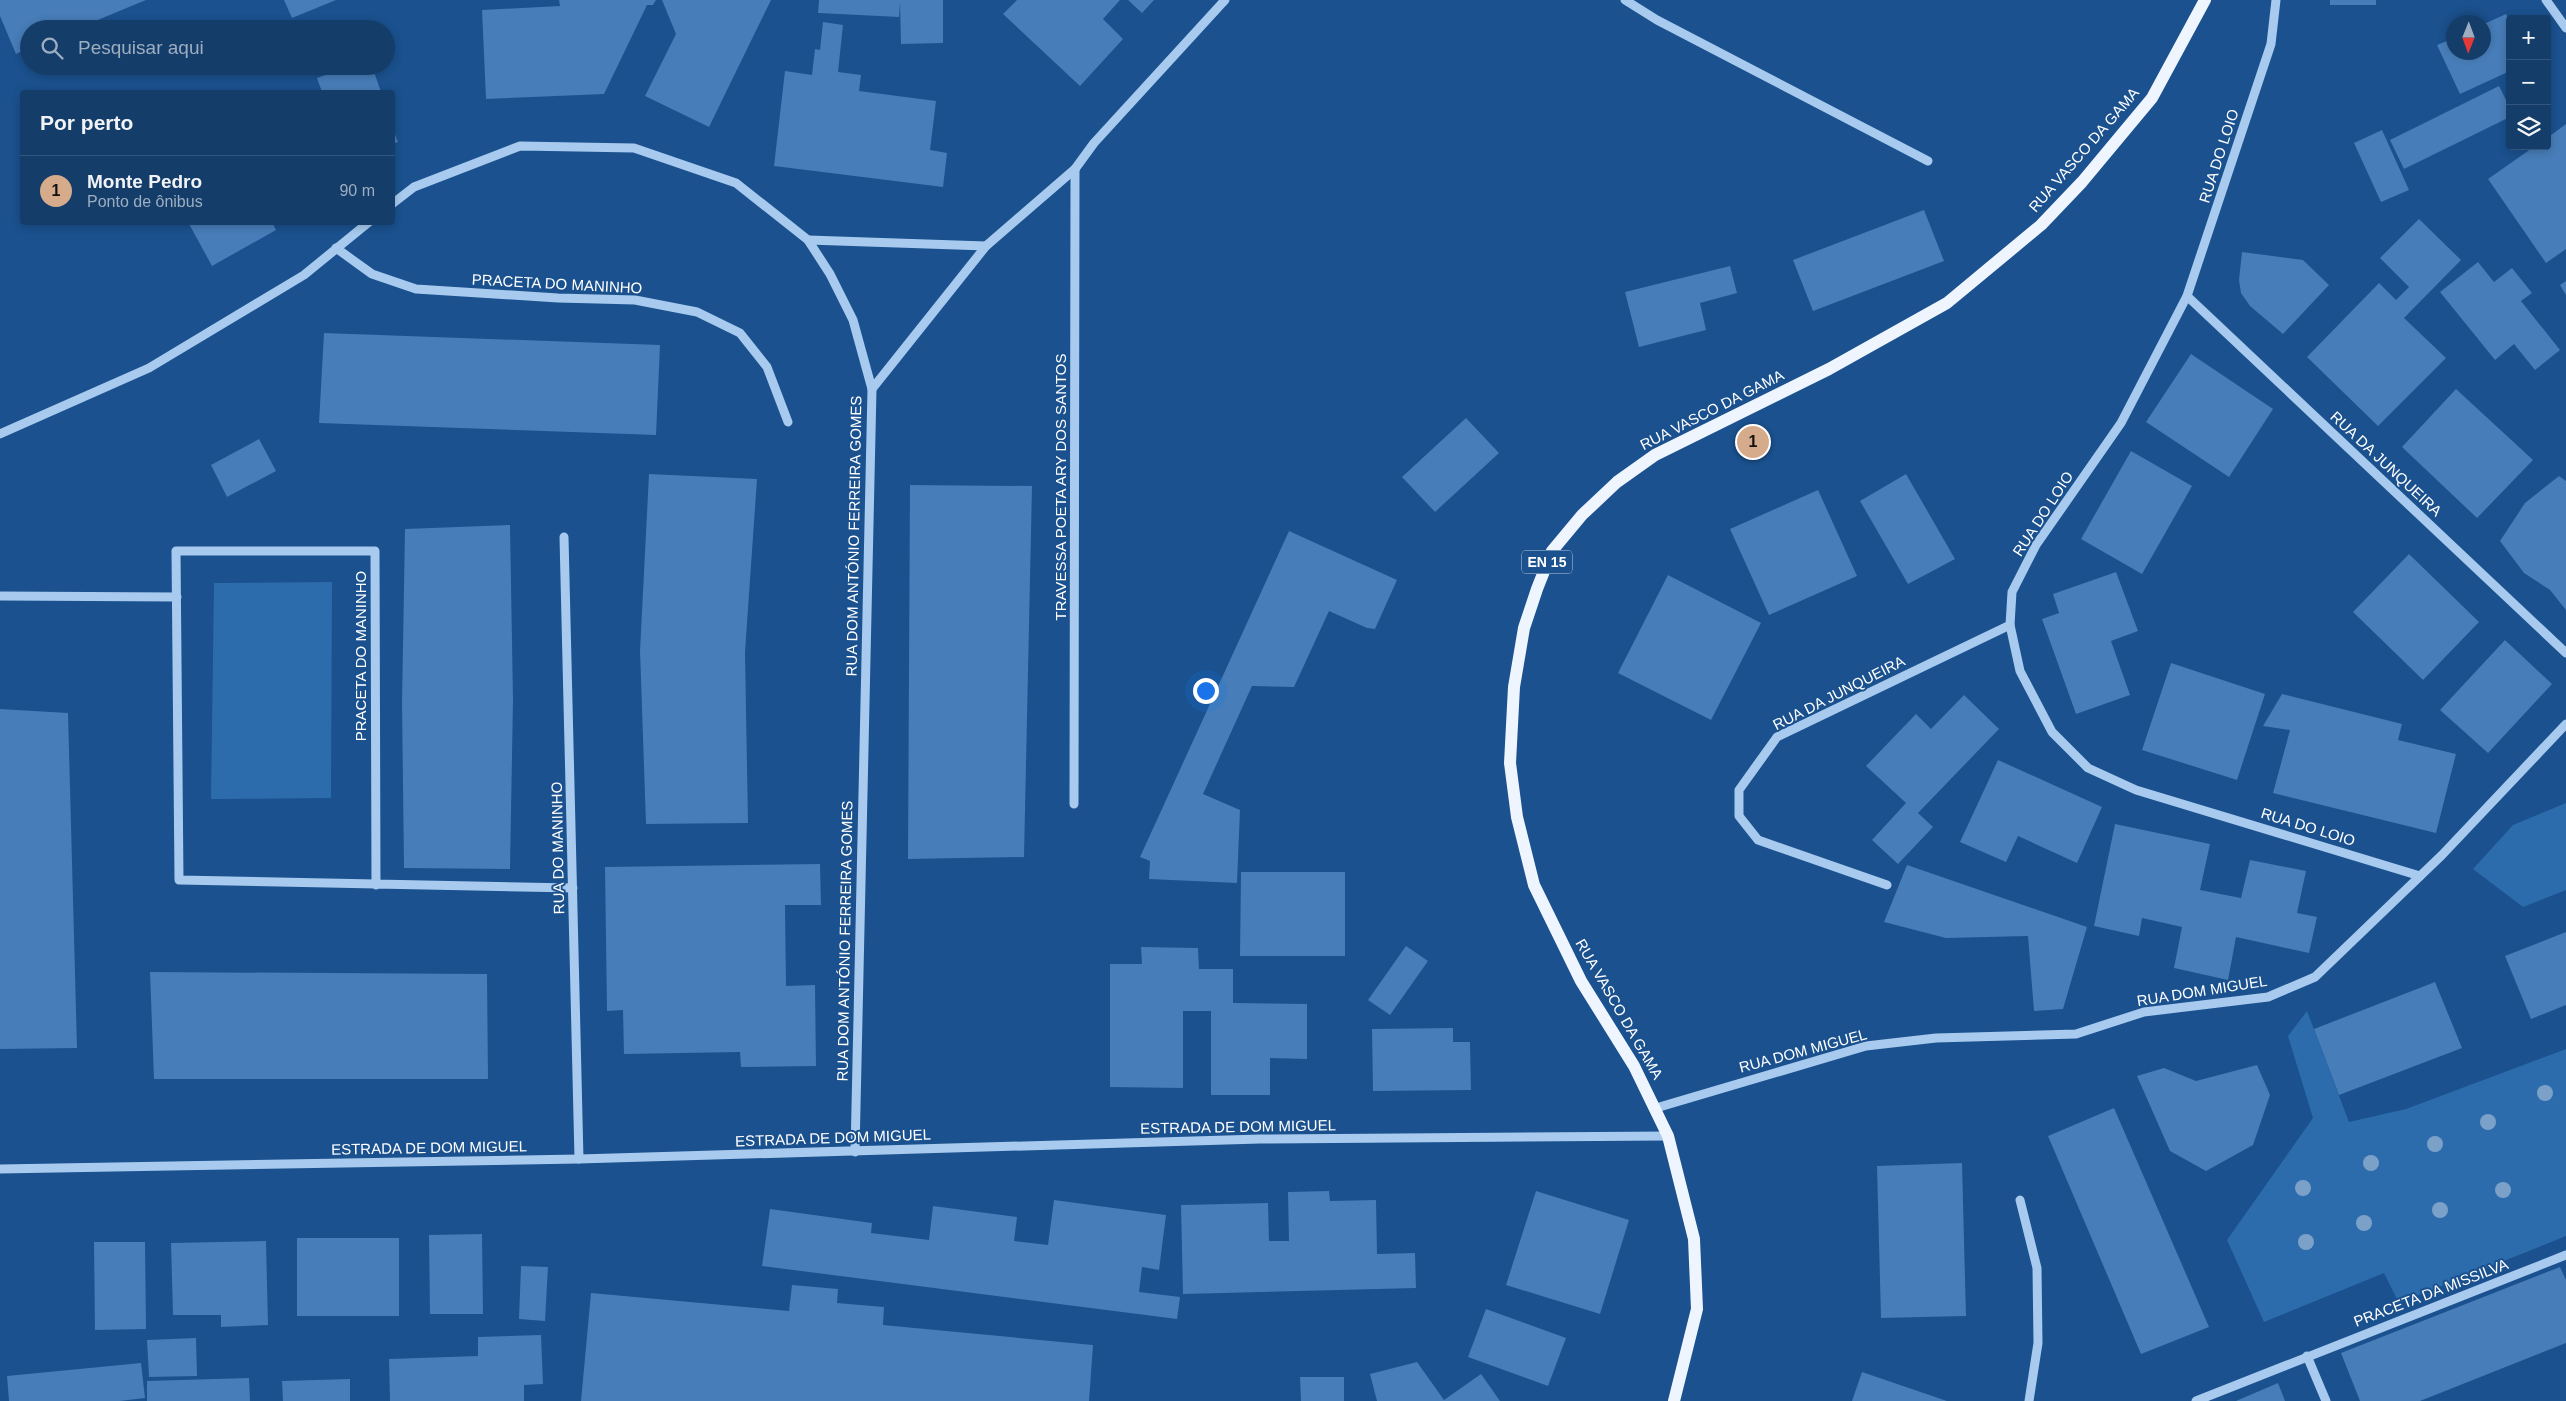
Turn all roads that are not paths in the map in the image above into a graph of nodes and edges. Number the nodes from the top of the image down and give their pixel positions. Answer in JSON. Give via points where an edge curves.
{"nodes":[{"id":1,"x":1225,"y":0,"type":"edge"},
{"id":2,"x":1625,"y":0,"type":"edge"},
{"id":3,"x":2205,"y":0,"type":"edge"},
{"id":4,"x":2276,"y":0,"type":"edge"},
{"id":5,"x":2546,"y":0,"type":"edge"},
{"id":6,"x":2566,"y":28,"type":"edge"},
{"id":7,"x":1928,"y":161,"type":"dead end"},
{"id":8,"x":1075,"y":169,"type":"junction"},
{"id":9,"x":395,"y":202,"type":"edge"},
{"id":10,"x":365,"y":225,"type":"edge"},
{"id":11,"x":808,"y":240,"type":"junction"},
{"id":12,"x":986,"y":246,"type":"junction"},
{"id":13,"x":336,"y":248,"type":"junction"},
{"id":14,"x":2187,"y":296,"type":"junction"},
{"id":15,"x":872,"y":389,"type":"junction"},
{"id":16,"x":788,"y":422,"type":"dead end"},
{"id":17,"x":0,"y":434,"type":"edge"},
{"id":18,"x":564,"y":536,"type":"dead end"},
{"id":19,"x":0,"y":596,"type":"edge"},
{"id":20,"x":177,"y":597,"type":"junction"},
{"id":21,"x":2010,"y":625,"type":"junction"},
{"id":22,"x":2566,"y":653,"type":"edge"},
{"id":23,"x":2566,"y":724,"type":"edge"},
{"id":24,"x":1074,"y":804,"type":"dead end"},
{"id":25,"x":2420,"y":876,"type":"junction"},
{"id":26,"x":376,"y":885,"type":"junction"},
{"id":27,"x":1887,"y":885,"type":"dead end"},
{"id":28,"x":573,"y":888,"type":"junction"},
{"id":29,"x":1656,"y":1108,"type":"junction"},
{"id":30,"x":1668,"y":1136,"type":"junction"},
{"id":31,"x":855,"y":1152,"type":"junction"},
{"id":32,"x":579,"y":1159,"type":"junction"},
{"id":33,"x":0,"y":1169,"type":"edge"},
{"id":34,"x":2020,"y":1200,"type":"dead end"},
{"id":35,"x":2566,"y":1254,"type":"edge"},
{"id":36,"x":2307,"y":1356,"type":"junction"},
{"id":37,"x":1674,"y":1401,"type":"edge"},
{"id":38,"x":2029,"y":1401,"type":"edge"},
{"id":39,"x":2196,"y":1401,"type":"edge"},
{"id":40,"x":2326,"y":1401,"type":"edge"}],
"edges":[{"from":1,"to":8,"type":"street","via":[[1094,143]]},
{"from":2,"to":7,"type":"street","via":[[1657,20]]},
{"from":3,"to":29,"type":"main road","name":"RUA VASCO DA GAMA","number":"EN 15","via":[[2152,98],[2082,182],[2041,225],[2000,260],[1938,308],[1829,369],[1655,455],[1617,482],[1582,515],[1552,551],[1524,628],[1514,687],[1510,763],[1517,817],[1534,885],[1546,911],[1581,981]]},
{"from":4,"to":14,"type":"street","name":"RUA DO LOIO","via":[[2271,44]]},
{"from":5,"to":6,"type":"street"},
{"from":8,"to":12,"type":"street"},
{"from":8,"to":24,"type":"street","name":"TRAVESSA POETA ARY DOS SANTOS"},
{"from":9,"to":11,"type":"street","name":"RUA DOM ANTÓNIO FERREIRA GOMES","via":[[414,187],[520,146],[634,148],[736,183]]},
{"from":10,"to":13,"type":"street"},
{"from":11,"to":12,"type":"street"},
{"from":11,"to":15,"type":"street","name":"RUA DOM ANTÓNIO FERREIRA GOMES","via":[[854,320]]},
{"from":12,"to":15,"type":"street"},
{"from":13,"to":16,"type":"street","name":"PRACETA DO MANINHO","via":[[372,274],[416,289],[635,300],[697,312],[740,333],[767,367]]},
{"from":13,"to":17,"type":"street","via":[[304,274],[149,368]]},
{"from":14,"to":21,"type":"street","name":"RUA DO LOIO","via":[[2121,423],[2036,545],[2012,592]]},
{"from":14,"to":22,"type":"street","name":"RUA DA JUNQUEIRA"},
{"from":15,"to":31,"type":"street","name":"RUA DOM ANTÓNIO FERREIRA GOMES"},
{"from":18,"to":28,"type":"street","name":"RUA DO MANINHO"},
{"from":19,"to":20,"type":"street"},
{"from":20,"to":26,"type":"street","name":"PRACETA DO MANINHO","via":[[180,880]]},
{"from":20,"to":26,"type":"street","name":"PRACETA DO MANINHO","via":[[176,550],[375,551]]},
{"from":21,"to":25,"type":"street","name":"RUA DO LOIO","via":[[2020,671],[2052,732],[2088,768],[2136,790]]},
{"from":21,"to":27,"type":"street","name":"RUA DA JUNQUEIRA","via":[[1777,737],[1739,790],[1739,816],[1758,840]]},
{"from":23,"to":25,"type":"street","name":"RUA DOM MIGUEL"},
{"from":25,"to":29,"type":"street","name":"RUA DOM MIGUEL","via":[[2315,977],[2268,997],[2144,1012],[2076,1034],[1936,1038],[1866,1046]]},
{"from":26,"to":28,"type":"street","name":"PRACETA DO MANINHO"},
{"from":28,"to":32,"type":"street","name":"RUA DO MANINHO"},
{"from":29,"to":30,"type":"main road","name":"RUA VASCO DA GAMA","number":"EN 15"},
{"from":30,"to":31,"type":"street","name":"ESTRADA DE DOM MIGUEL","via":[[1260,1139]]},
{"from":30,"to":37,"type":"main road","name":"RUA VASCO DA GAMA","number":"EN 15","via":[[1694,1239],[1697,1309]]},
{"from":31,"to":32,"type":"street","name":"ESTRADA DE DOM MIGUEL"},
{"from":32,"to":33,"type":"street","name":"ESTRADA DE DOM MIGUEL"},
{"from":34,"to":38,"type":"street","via":[[2037,1268],[2038,1343]]},
{"from":35,"to":36,"type":"street","name":"PRACETA DA MISSILVA"},
{"from":36,"to":39,"type":"street","name":"PRACETA DA MISSILVA"},
{"from":36,"to":40,"type":"street"}]}
